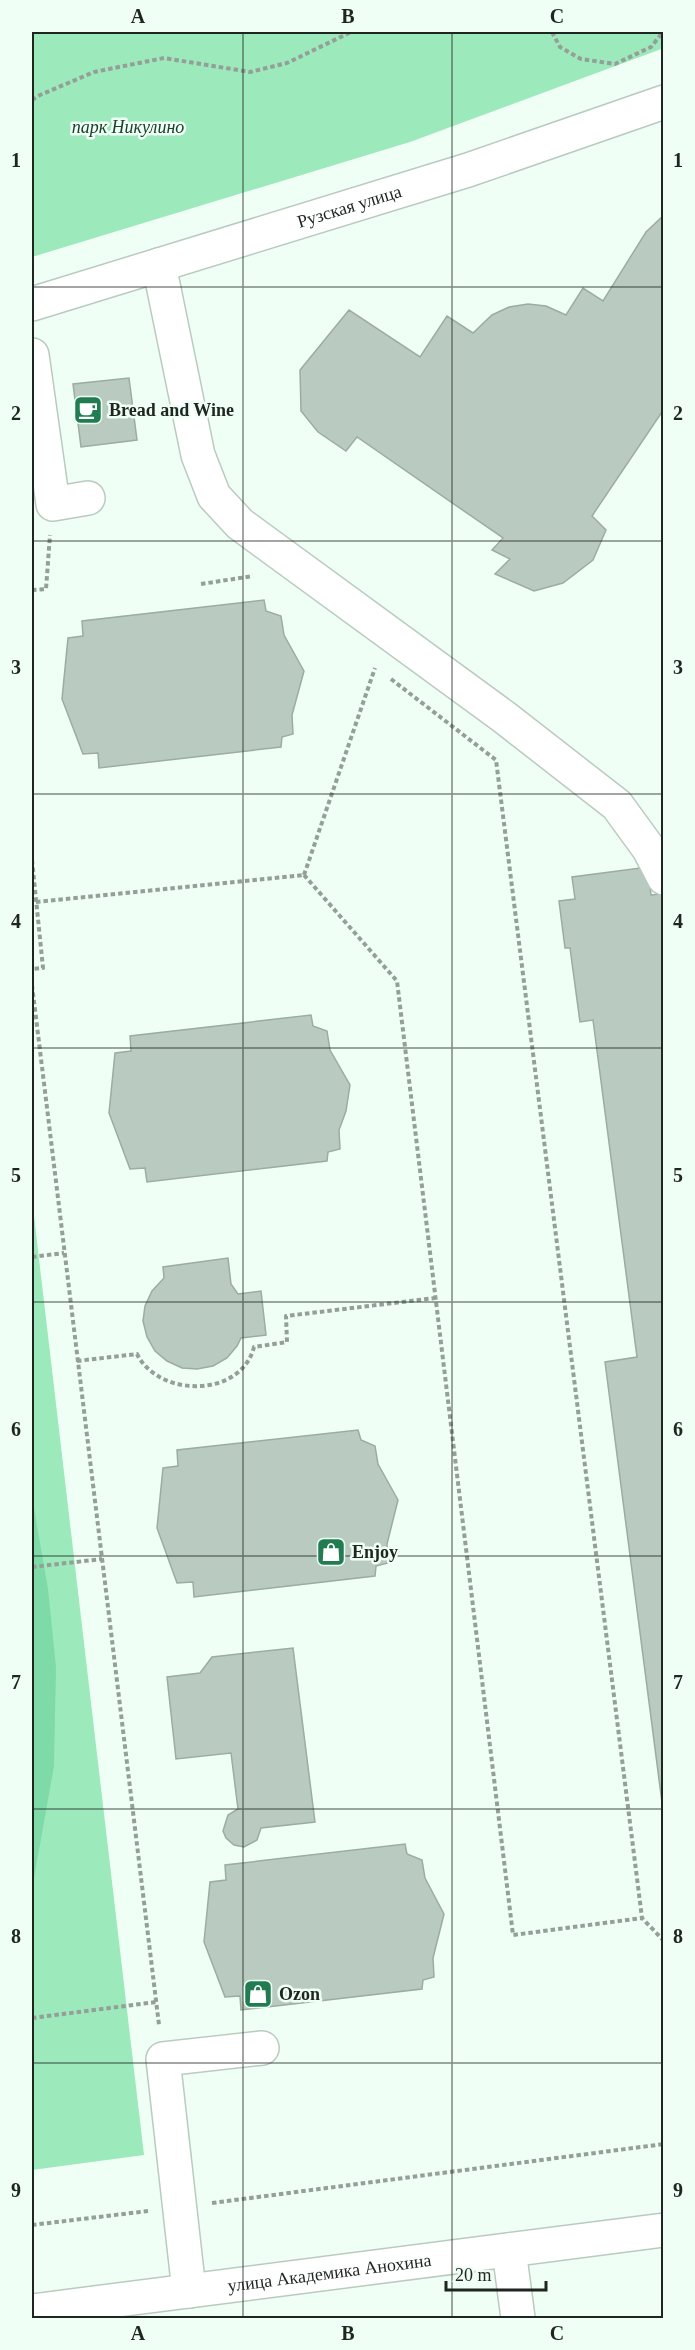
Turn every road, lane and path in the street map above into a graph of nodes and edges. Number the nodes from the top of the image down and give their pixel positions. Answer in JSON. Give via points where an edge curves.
{"nodes":[{"id":1,"x":351,"y":32,"type":"edge"},
{"id":2,"x":552,"y":32,"type":"edge"},
{"id":3,"x":663,"y":32,"type":"edge"},
{"id":4,"x":32,"y":100,"type":"edge"},
{"id":5,"x":663,"y":102,"type":"edge"},
{"id":6,"x":159,"y":265,"type":"junction"},
{"id":7,"x":32,"y":304,"type":"edge"},
{"id":8,"x":32,"y":355,"type":"edge"},
{"id":9,"x":88,"y":498,"type":"dead end"},
{"id":10,"x":53,"y":504,"type":"junction"},
{"id":11,"x":255,"y":576,"type":"dead end"},
{"id":12,"x":201,"y":584,"type":"dead end"},
{"id":13,"x":32,"y":590,"type":"edge"},
{"id":14,"x":366,"y":660,"type":"dead end"},
{"id":15,"x":375,"y":668,"type":"junction"},
{"id":16,"x":32,"y":860,"type":"edge"},
{"id":17,"x":304,"y":875,"type":"junction"},
{"id":18,"x":663,"y":878,"type":"edge"},
{"id":19,"x":36,"y":902,"type":"junction"},
{"id":20,"x":32,"y":969,"type":"edge"},
{"id":21,"x":32,"y":985,"type":"edge"},
{"id":22,"x":64,"y":1253,"type":"junction"},
{"id":23,"x":32,"y":1257,"type":"edge"},
{"id":24,"x":435,"y":1298,"type":"junction"},
{"id":25,"x":77,"y":1361,"type":"junction"},
{"id":26,"x":102,"y":1559,"type":"junction"},
{"id":27,"x":32,"y":1568,"type":"edge"},
{"id":28,"x":642,"y":1918,"type":"junction"},
{"id":29,"x":663,"y":1941,"type":"edge"},
{"id":30,"x":156,"y":2002,"type":"junction"},
{"id":31,"x":32,"y":2018,"type":"edge"},
{"id":32,"x":262,"y":2048,"type":"dead end"},
{"id":33,"x":163,"y":2059,"type":"junction"},
{"id":34,"x":663,"y":2144,"type":"edge"},
{"id":35,"x":179,"y":2207,"type":"junction"},
{"id":36,"x":32,"y":2225,"type":"edge"},
{"id":37,"x":663,"y":2230,"type":"edge"},
{"id":38,"x":509,"y":2250,"type":"junction"},
{"id":39,"x":189,"y":2291,"type":"junction"},
{"id":40,"x":32,"y":2311,"type":"edge"},
{"id":41,"x":518,"y":2319,"type":"edge"}],
"edges":[{"from":1,"to":4,"type":"path","via":[[287,63],[250,72],[164,58],[94,72]]},
{"from":2,"to":3,"type":"path","via":[[560,47],[581,59],[615,64],[651,47]]},
{"from":5,"to":6,"type":"street","name":"Рузская улица","via":[[468,170]]},
{"from":6,"to":7,"type":"street","name":"Рузская улица"},
{"from":6,"to":18,"type":"street","via":[[198,455],[214,496],[240,524],[504,717],[617,805],[650,849]]},
{"from":8,"to":10,"type":"street"},
{"from":9,"to":10,"type":"street"},
{"from":10,"to":13,"type":"path","via":[[46,589]]},
{"from":11,"to":12,"type":"path"},
{"from":14,"to":15,"type":"path"},
{"from":15,"to":17,"type":"path"},
{"from":15,"to":28,"type":"path","via":[[496,759]]},
{"from":16,"to":19,"type":"path"},
{"from":17,"to":19,"type":"path"},
{"from":17,"to":24,"type":"path","via":[[397,981]]},
{"from":19,"to":20,"type":"path","via":[[43,968]]},
{"from":21,"to":22,"type":"path"},
{"from":22,"to":23,"type":"path"},
{"from":22,"to":25,"type":"path"},
{"from":24,"to":25,"type":"path","via":[[286,1316],[287,1342],[254,1347],[252,1356],[238,1372],[219,1383],[198,1387],[177,1385],[158,1376],[137,1354]]},
{"from":24,"to":28,"type":"path","via":[[513,1935]]},
{"from":25,"to":26,"type":"path"},
{"from":26,"to":27,"type":"path"},
{"from":26,"to":30,"type":"path"},
{"from":28,"to":29,"type":"path"},
{"from":30,"to":31,"type":"path"},
{"from":30,"to":33,"type":"path"},
{"from":32,"to":33,"type":"street"},
{"from":33,"to":35,"type":"street"},
{"from":34,"to":35,"type":"path"},
{"from":35,"to":36,"type":"path"},
{"from":35,"to":39,"type":"street"},
{"from":37,"to":38,"type":"street","name":"улица Академика Анохина"},
{"from":38,"to":39,"type":"street","name":"улица Академика Анохина"},
{"from":38,"to":41,"type":"street"},
{"from":39,"to":40,"type":"street","name":"улица Академика Анохина"}]}
